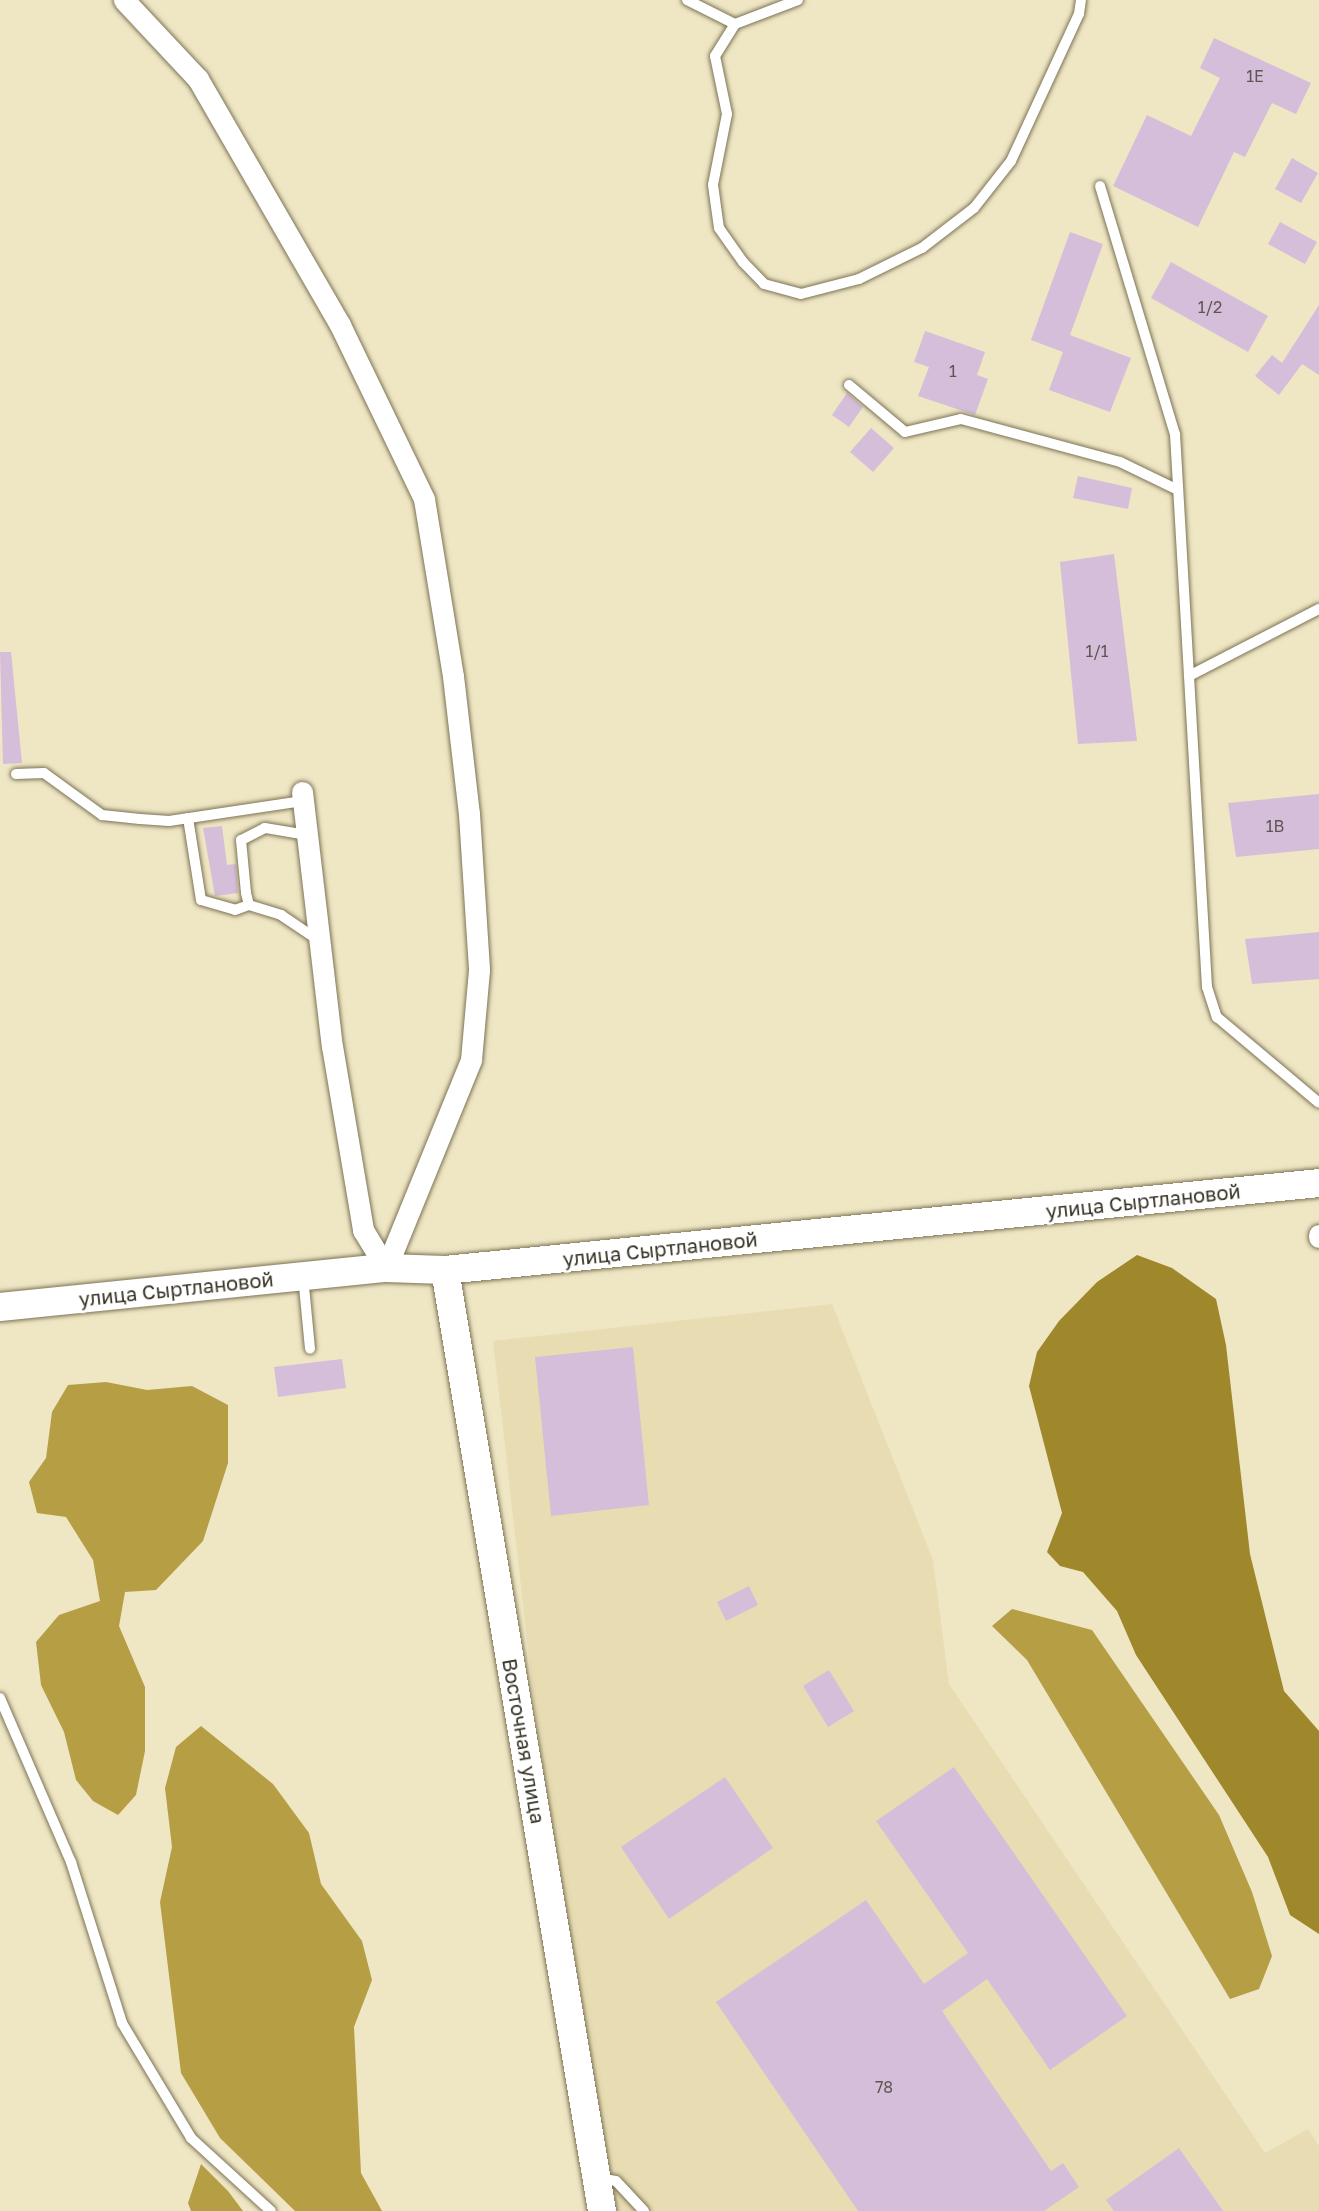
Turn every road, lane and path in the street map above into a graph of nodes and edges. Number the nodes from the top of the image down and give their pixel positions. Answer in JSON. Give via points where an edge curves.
{"nodes":[{"id":1,"x":124,"y":0,"type":"edge"},
{"id":2,"x":687,"y":0,"type":"edge"},
{"id":3,"x":798,"y":0,"type":"edge"},
{"id":4,"x":1081,"y":0,"type":"edge"},
{"id":5,"x":735,"y":24,"type":"junction"},
{"id":6,"x":1100,"y":186,"type":"dead end"},
{"id":7,"x":849,"y":385,"type":"dead end"},
{"id":8,"x":1178,"y":490,"type":"junction"},
{"id":9,"x":1319,"y":609,"type":"edge"},
{"id":10,"x":1189,"y":676,"type":"junction"},
{"id":11,"x":16,"y":774,"type":"dead end"},
{"id":12,"x":302,"y":797,"type":"joint"},
{"id":13,"x":188,"y":818,"type":"junction"},
{"id":14,"x":307,"y":835,"type":"junction"},
{"id":15,"x":249,"y":905,"type":"junction"},
{"id":16,"x":319,"y":940,"type":"junction"},
{"id":17,"x":1319,"y":1103,"type":"edge"},
{"id":18,"x":1319,"y":1184,"type":"edge"},
{"id":19,"x":386,"y":1268,"type":"junction"},
{"id":20,"x":445,"y":1270,"type":"junction"},
{"id":21,"x":303,"y":1276,"type":"junction"},
{"id":22,"x":0,"y":1307,"type":"edge"},
{"id":23,"x":310,"y":1349,"type":"dead end"},
{"id":24,"x":0,"y":1698,"type":"edge"},
{"id":25,"x":598,"y":2178,"type":"junction"},
{"id":26,"x":271,"y":2211,"type":"edge"},
{"id":27,"x":602,"y":2211,"type":"edge"},
{"id":28,"x":644,"y":2211,"type":"edge"}],
"edges":[{"from":1,"to":19,"type":"street","via":[[198,79],[340,325],[424,499],[455,688],[469,814],[479,970],[471,1060]]},
{"from":2,"to":5,"type":"lane"},
{"from":3,"to":5,"type":"lane"},
{"from":4,"to":5,"type":"lane","via":[[1079,14],[1020,143],[974,208],[922,248],[859,279],[801,294],[764,284],[719,228],[713,185],[727,114],[715,56]]},
{"from":6,"to":8,"type":"lane","via":[[1175,434]]},
{"from":7,"to":8,"type":"lane","via":[[905,432],[961,419],[1120,462]]},
{"from":8,"to":10,"type":"lane"},
{"from":9,"to":10,"type":"lane"},
{"from":10,"to":17,"type":"lane","via":[[1207,987],[1217,1017]]},
{"from":11,"to":13,"type":"lane","via":[[44,773],[102,815],[169,821]]},
{"from":12,"to":13,"type":"lane"},
{"from":12,"to":14,"type":"street"},
{"from":13,"to":15,"type":"lane","via":[[201,900],[235,910]]},
{"from":14,"to":15,"type":"lane","via":[[265,828],[241,840]]},
{"from":14,"to":16,"type":"street"},
{"from":15,"to":16,"type":"lane","via":[[281,915]]},
{"from":16,"to":19,"type":"street","via":[[332,1046],[363,1230]]},
{"from":18,"to":20,"type":"street","name":"улица Сыртлановой"},
{"from":19,"to":20,"type":"street","name":"улица Сыртлановой"},
{"from":19,"to":21,"type":"street","name":"улица Сыртлановой"},
{"from":20,"to":25,"type":"street","name":"Восточная улица"},
{"from":21,"to":22,"type":"street","name":"улица Сыртлановой"},
{"from":21,"to":23,"type":"lane"},
{"from":24,"to":26,"type":"lane","via":[[71,1862],[122,2023],[191,2138]]},
{"from":25,"to":27,"type":"street","name":"Восточная улица"},
{"from":25,"to":28,"type":"lane","via":[[616,2181]]}]}
